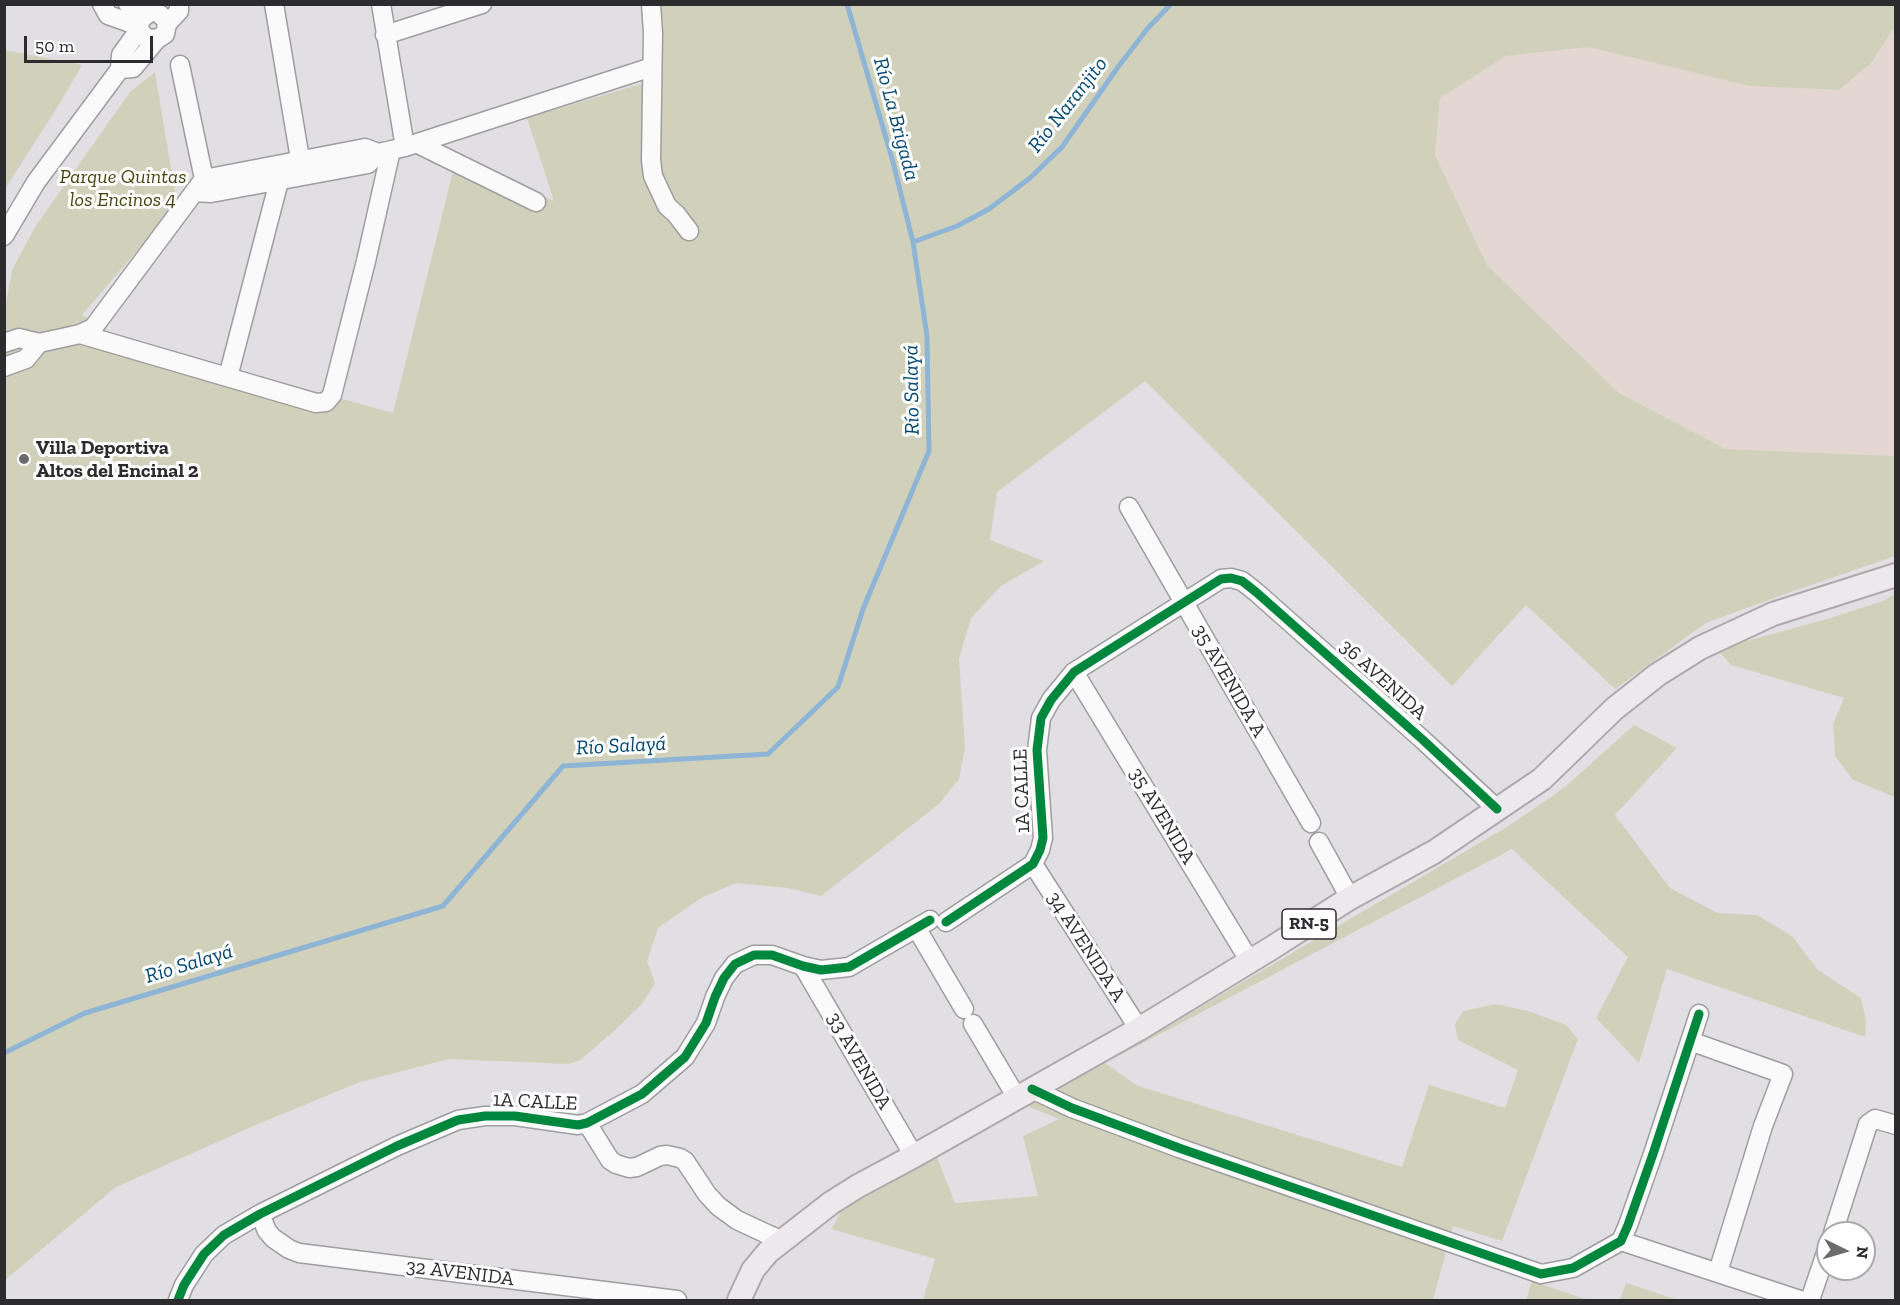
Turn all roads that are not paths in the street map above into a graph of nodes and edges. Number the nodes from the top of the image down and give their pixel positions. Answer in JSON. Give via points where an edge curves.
{"nodes":[{"id":1,"x":102,"y":4,"type":"edge"},
{"id":2,"x":128,"y":4,"type":"edge"},
{"id":3,"x":179,"y":4,"type":"edge"},
{"id":4,"x":274,"y":4,"type":"edge"},
{"id":5,"x":381,"y":4,"type":"edge"},
{"id":6,"x":482,"y":4,"type":"edge"},
{"id":7,"x":651,"y":4,"type":"edge"},
{"id":8,"x":146,"y":17,"type":"edge"},
{"id":9,"x":162,"y":32,"type":"junction"},
{"id":10,"x":385,"y":35,"type":"junction"},
{"id":11,"x":180,"y":65,"type":"dead end"},
{"id":12,"x":652,"y":67,"type":"junction"},
{"id":13,"x":120,"y":69,"type":"junction"},
{"id":14,"x":398,"y":149,"type":"junction"},
{"id":15,"x":301,"y":168,"type":"junction"},
{"id":16,"x":279,"y":181,"type":"junction"},
{"id":17,"x":200,"y":186,"type":"junction"},
{"id":18,"x":536,"y":202,"type":"dead end"},
{"id":19,"x":689,"y":231,"type":"dead end"},
{"id":20,"x":4,"y":236,"type":"edge"},
{"id":21,"x":80,"y":334,"type":"junction"},
{"id":22,"x":4,"y":343,"type":"edge"},
{"id":23,"x":39,"y":343,"type":"junction"},
{"id":24,"x":4,"y":367,"type":"edge"},
{"id":25,"x":228,"y":377,"type":"junction"},
{"id":26,"x":1129,"y":507,"type":"dead end"},
{"id":27,"x":1896,"y":575,"type":"edge"},
{"id":28,"x":1242,"y":581,"type":"joint"},
{"id":29,"x":1184,"y":602,"type":"junction"},
{"id":30,"x":1074,"y":672,"type":"junction"},
{"id":31,"x":1497,"y":809,"type":"junction"},
{"id":32,"x":1311,"y":823,"type":"dead end"},
{"id":33,"x":1319,"y":842,"type":"dead end"},
{"id":34,"x":1033,"y":864,"type":"junction"},
{"id":35,"x":1350,"y":898,"type":"junction"},
{"id":36,"x":931,"y":924,"type":"junction"},
{"id":37,"x":1249,"y":960,"type":"junction"},
{"id":38,"x":803,"y":966,"type":"junction"},
{"id":39,"x":1699,"y":1014,"type":"dead end"},
{"id":40,"x":1139,"y":1029,"type":"junction"},
{"id":41,"x":1690,"y":1041,"type":"junction"},
{"id":42,"x":1025,"y":1094,"type":"junction"},
{"id":43,"x":587,"y":1123,"type":"junction"},
{"id":44,"x":1896,"y":1125,"type":"edge"},
{"id":45,"x":914,"y":1156,"type":"junction"},
{"id":46,"x":260,"y":1214,"type":"junction"},
{"id":47,"x":1837,"y":1221,"type":"edge"},
{"id":48,"x":782,"y":1241,"type":"junction"},
{"id":49,"x":1621,"y":1241,"type":"junction"},
{"id":50,"x":1718,"y":1272,"type":"junction"},
{"id":51,"x":1816,"y":1281,"type":"edge"},
{"id":52,"x":178,"y":1300,"type":"edge"},
{"id":53,"x":678,"y":1300,"type":"edge"},
{"id":54,"x":739,"y":1300,"type":"edge"},
{"id":55,"x":1800,"y":1300,"type":"edge"},
{"id":56,"x":1810,"y":1300,"type":"edge"}],
"edges":[{"from":1,"to":8,"type":"street","via":[[108,15]]},
{"from":2,"to":8,"type":"street"},
{"from":3,"to":9,"type":"street","via":[[179,11]]},
{"from":4,"to":15,"type":"street"},
{"from":5,"to":10,"type":"street"},
{"from":6,"to":10,"type":"street"},
{"from":7,"to":12,"type":"street"},
{"from":8,"to":9,"type":"street","via":[[161,15]]},
{"from":8,"to":9,"type":"street","via":[[146,38]]},
{"from":8,"to":13,"type":"street","via":[[121,55]]},
{"from":9,"to":13,"type":"street","via":[[133,68]]},
{"from":10,"to":14,"type":"street"},
{"from":11,"to":17,"type":"street"},
{"from":12,"to":14,"type":"street"},
{"from":12,"to":19,"type":"street","via":[[653,176],[667,206]]},
{"from":13,"to":20,"type":"street","via":[[36,182]]},
{"from":14,"to":15,"type":"street","via":[[368,164]]},
{"from":14,"to":18,"type":"street"},
{"from":14,"to":25,"type":"street","via":[[332,395],[326,402],[316,403]]},
{"from":15,"to":16,"type":"street"},
{"from":15,"to":17,"type":"street"},
{"from":16,"to":17,"type":"street","via":[[211,193]]},
{"from":16,"to":25,"type":"street"},
{"from":17,"to":21,"type":"street","via":[[101,319]]},
{"from":21,"to":23,"type":"street"},
{"from":21,"to":25,"type":"street"},
{"from":22,"to":23,"type":"street","via":[[19,338]]},
{"from":23,"to":24,"type":"street","via":[[26,359]]},
{"from":26,"to":29,"type":"street","name":"35 AVENIDA A"},
{"from":27,"to":31,"type":"main road","number":"RN-5","via":[[1773,614],[1700,648],[1614,709],[1542,779]]},
{"from":28,"to":29,"type":"street","name":"1A CALLE","via":[[1221,579]]},
{"from":28,"to":31,"type":"street","name":"36 AVENIDA"},
{"from":29,"to":30,"type":"street","name":"1A CALLE"},
{"from":29,"to":32,"type":"street","name":"35 AVENIDA A"},
{"from":30,"to":34,"type":"street","name":"1A CALLE","via":[[1041,718],[1037,750],[1043,838]]},
{"from":30,"to":37,"type":"street","name":"35 AVENIDA"},
{"from":31,"to":35,"type":"main road","number":"RN-5","via":[[1434,852]]},
{"from":33,"to":35,"type":"street"},
{"from":34,"to":36,"type":"street","name":"1A CALLE"},
{"from":34,"to":40,"type":"street","name":"34 AVENIDA A"},
{"from":35,"to":37,"type":"main road","number":"RN-5"},
{"from":36,"to":38,"type":"street","name":"1A CALLE","via":[[849,967],[821,970]]},
{"from":36,"to":42,"type":"street","via":[[969,1016]]},
{"from":37,"to":40,"type":"main road","number":"RN-5"},
{"from":38,"to":43,"type":"street","name":"1A CALLE","via":[[772,955],[754,955],[735,964],[724,978],[706,1023],[685,1057],[642,1094]]},
{"from":38,"to":45,"type":"street","name":"33 AVENIDA"},
{"from":39,"to":41,"type":"street"},
{"from":40,"to":42,"type":"main road","number":"RN-5"},
{"from":41,"to":49,"type":"street"},
{"from":41,"to":50,"type":"street","via":[[1783,1074]]},
{"from":42,"to":45,"type":"main road","number":"RN-5"},
{"from":42,"to":49,"type":"street","via":[[1541,1274],[1573,1268]]},
{"from":43,"to":46,"type":"street","name":"1A CALLE","via":[[569,1125],[515,1116],[458,1120]]},
{"from":43,"to":48,"type":"street","via":[[616,1164],[637,1167],[660,1156],[674,1155],[685,1161],[718,1206],[737,1220]]},
{"from":44,"to":47,"type":"street","via":[[1875,1119],[1868,1124]]},
{"from":45,"to":48,"type":"main road","number":"RN-5","via":[[822,1209]]},
{"from":46,"to":52,"type":"street","name":"1A CALLE","via":[[224,1235],[204,1254]]},
{"from":46,"to":53,"type":"street","name":"32 AVENIDA","via":[[273,1238],[299,1252]]},
{"from":48,"to":54,"type":"main road","number":"RN-5","via":[[753,1270]]},
{"from":49,"to":50,"type":"street"},
{"from":50,"to":55,"type":"street"},
{"from":51,"to":56,"type":"street"}]}
